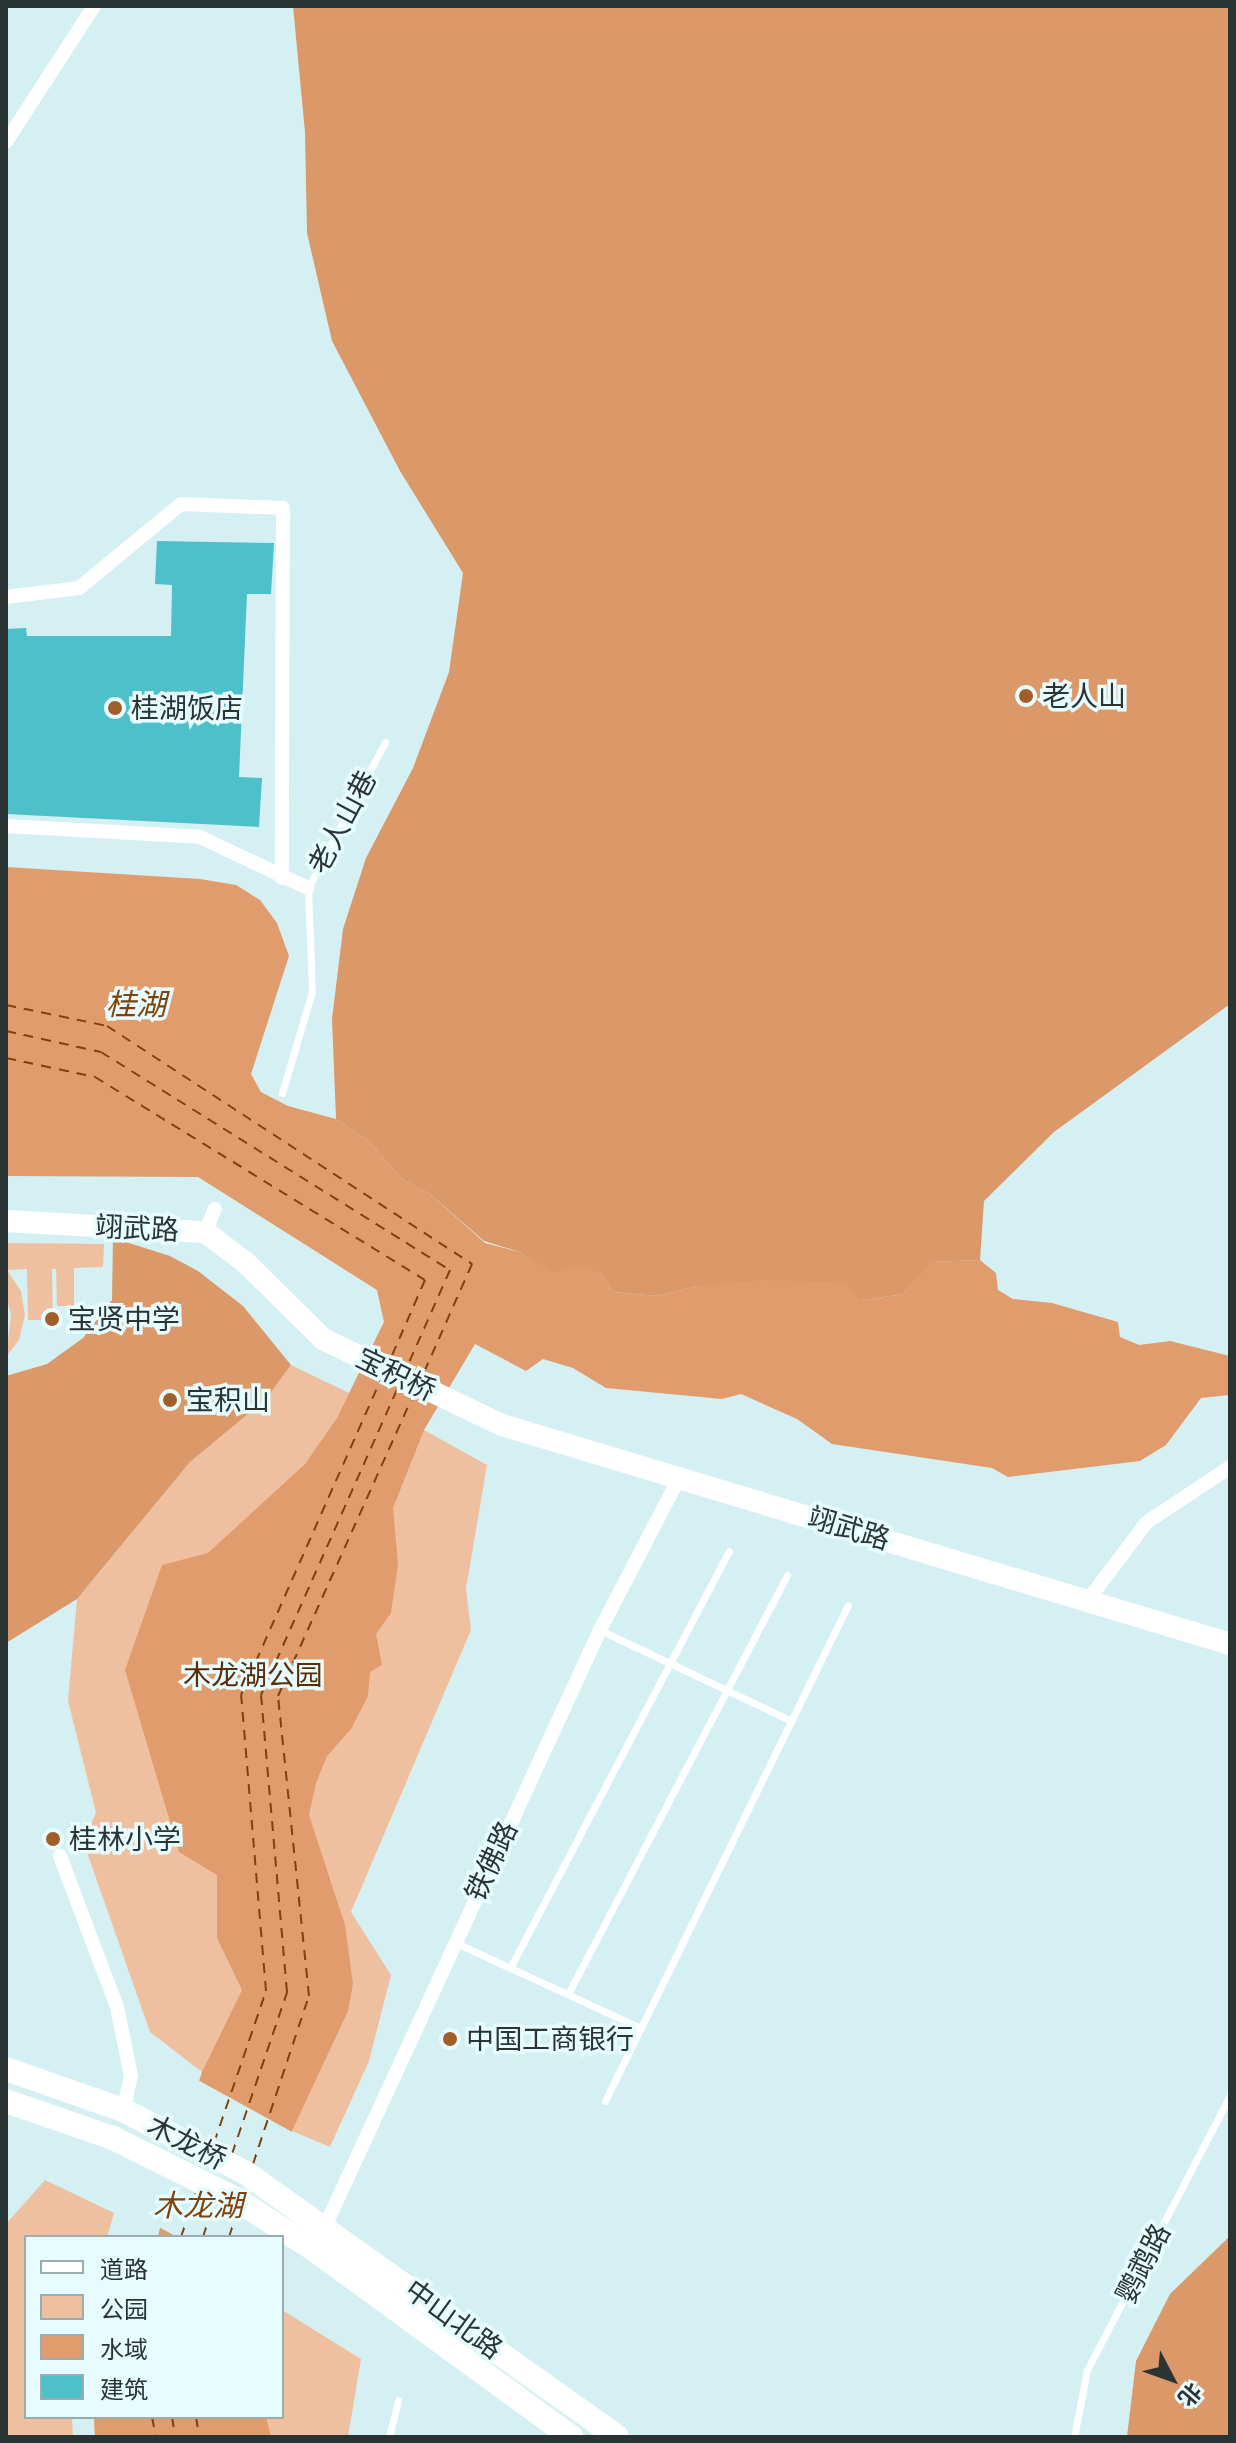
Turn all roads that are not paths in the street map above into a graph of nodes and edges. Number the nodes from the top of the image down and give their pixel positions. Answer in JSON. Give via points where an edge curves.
{"nodes":[{"id":1,"x":94,"y":6,"type":"edge"},
{"id":2,"x":6,"y":142,"type":"edge"},
{"id":3,"x":6,"y":597,"type":"edge"},
{"id":4,"x":385,"y":742,"type":"dead end"},
{"id":5,"x":6,"y":826,"type":"edge"},
{"id":6,"x":282,"y":878,"type":"junction"},
{"id":7,"x":308,"y":888,"type":"junction"},
{"id":8,"x":282,"y":1093,"type":"dead end"},
{"id":9,"x":215,"y":1209,"type":"dead end"},
{"id":10,"x":6,"y":1221,"type":"edge"},
{"id":11,"x":205,"y":1232,"type":"junction"},
{"id":12,"x":323,"y":1339,"type":"joint"},
{"id":13,"x":469,"y":1409,"type":"joint"},
{"id":14,"x":1230,"y":1467,"type":"edge"},
{"id":15,"x":679,"y":1478,"type":"junction"},
{"id":16,"x":729,"y":1551,"type":"dead end"},
{"id":17,"x":787,"y":1575,"type":"dead end"},
{"id":18,"x":1088,"y":1600,"type":"junction"},
{"id":19,"x":848,"y":1605,"type":"dead end"},
{"id":20,"x":600,"y":1630,"type":"junction"},
{"id":21,"x":1230,"y":1644,"type":"edge"},
{"id":22,"x":670,"y":1663,"type":"junction"},
{"id":23,"x":727,"y":1690,"type":"junction"},
{"id":24,"x":792,"y":1721,"type":"junction"},
{"id":25,"x":60,"y":1856,"type":"dead end"},
{"id":26,"x":453,"y":1942,"type":"junction"},
{"id":27,"x":510,"y":1968,"type":"junction"},
{"id":28,"x":568,"y":1994,"type":"junction"},
{"id":29,"x":641,"y":2028,"type":"junction"},
{"id":30,"x":6,"y":2069,"type":"edge"},
{"id":31,"x":1230,"y":2095,"type":"edge"},
{"id":32,"x":6,"y":2101,"type":"edge"},
{"id":33,"x":605,"y":2101,"type":"dead end"},
{"id":34,"x":123,"y":2110,"type":"junction"},
{"id":35,"x":291,"y":2203,"type":"joint"},
{"id":36,"x":277,"y":2225,"type":"joint"},
{"id":37,"x":326,"y":2227,"type":"junction"},
{"id":38,"x":312,"y":2248,"type":"junction"},
{"id":39,"x":398,"y":2400,"type":"dead end"},
{"id":40,"x":611,"y":2435,"type":"edge"},
{"id":41,"x":389,"y":2437,"type":"edge"},
{"id":42,"x":571,"y":2437,"type":"edge"},
{"id":43,"x":1074,"y":2437,"type":"edge"}],
"edges":[{"from":1,"to":2,"type":"street"},
{"from":3,"to":6,"type":"street","via":[[79,588],[181,504],[283,508]]},
{"from":4,"to":7,"type":"lane","name":"老人山巷"},
{"from":5,"to":6,"type":"street","via":[[200,837]]},
{"from":6,"to":7,"type":"street"},
{"from":7,"to":8,"type":"lane","name":"老人山巷","via":[[312,992]]},
{"from":9,"to":11,"type":"street"},
{"from":10,"to":11,"type":"main road","name":"翊武路"},
{"from":11,"to":12,"type":"main road","name":"翊武路","via":[[245,1262]]},
{"from":12,"to":13,"type":"main road","name":"宝积桥"},
{"from":13,"to":15,"type":"main road","name":"翊武路","via":[[502,1425]]},
{"from":14,"to":18,"type":"street","via":[[1147,1522]]},
{"from":15,"to":18,"type":"main road","name":"翊武路"},
{"from":15,"to":20,"type":"street","name":"铁佛路"},
{"from":16,"to":22,"type":"lane"},
{"from":17,"to":23,"type":"lane"},
{"from":18,"to":21,"type":"main road","name":"翊武路"},
{"from":19,"to":24,"type":"lane"},
{"from":20,"to":22,"type":"lane"},
{"from":20,"to":26,"type":"street","name":"铁佛路"},
{"from":22,"to":23,"type":"lane"},
{"from":22,"to":27,"type":"lane"},
{"from":23,"to":24,"type":"lane"},
{"from":23,"to":28,"type":"lane"},
{"from":24,"to":29,"type":"lane"},
{"from":25,"to":34,"type":"street","via":[[117,2007],[131,2076]]},
{"from":26,"to":27,"type":"lane"},
{"from":26,"to":37,"type":"street","name":"铁佛路"},
{"from":27,"to":28,"type":"lane"},
{"from":28,"to":29,"type":"lane"},
{"from":29,"to":33,"type":"lane"},
{"from":30,"to":34,"type":"highway"},
{"from":31,"to":43,"type":"lane","name":"鹦鹉路","via":[[1087,2370]]},
{"from":32,"to":36,"type":"highway","name":"木龙桥","via":[[113,2138]]},
{"from":34,"to":35,"type":"highway","name":"木龙桥","via":[[189,2140]]},
{"from":35,"to":37,"type":"highway","name":"中山北路"},
{"from":36,"to":38,"type":"highway","name":"中山北路"},
{"from":37,"to":38,"type":"street","name":"铁佛路"},
{"from":37,"to":40,"type":"highway","name":"中山北路"},
{"from":38,"to":42,"type":"highway","name":"中山北路"},
{"from":39,"to":41,"type":"lane"}]}
